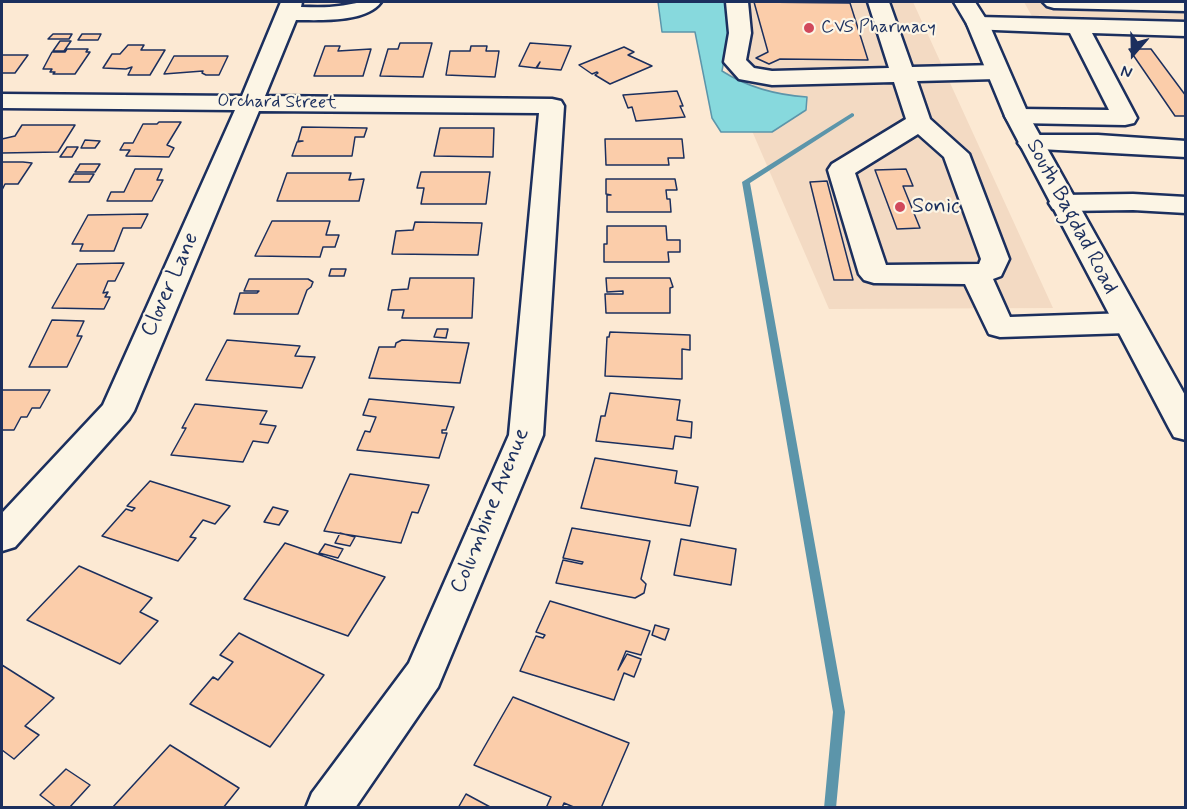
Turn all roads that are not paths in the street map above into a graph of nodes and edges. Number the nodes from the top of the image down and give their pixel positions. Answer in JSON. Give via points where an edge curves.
{"nodes":[{"id":1,"x":370,"y":2,"type":"edge"},
{"id":2,"x":737,"y":2,"type":"edge"},
{"id":3,"x":878,"y":2,"type":"edge"},
{"id":4,"x":966,"y":2,"type":"edge"},
{"id":5,"x":1054,"y":2,"type":"edge"},
{"id":6,"x":1112,"y":3,"type":"junction"},
{"id":7,"x":1185,"y":4,"type":"edge"},
{"id":8,"x":290,"y":7,"type":"edge"},
{"id":9,"x":978,"y":24,"type":"junction"},
{"id":10,"x":1078,"y":27,"type":"junction"},
{"id":11,"x":1127,"y":27,"type":"junction"},
{"id":12,"x":1185,"y":28,"type":"edge"},
{"id":13,"x":995,"y":67,"type":"junction"},
{"id":14,"x":903,"y":75,"type":"junction"},
{"id":15,"x":2,"y":101,"type":"edge"},
{"id":16,"x":251,"y":102,"type":"junction"},
{"id":17,"x":552,"y":106,"type":"joint"},
{"id":18,"x":1017,"y":116,"type":"junction"},
{"id":19,"x":919,"y":122,"type":"junction"},
{"id":20,"x":1031,"y":143,"type":"junction"},
{"id":21,"x":1185,"y":149,"type":"edge"},
{"id":22,"x":1064,"y":203,"type":"junction"},
{"id":23,"x":1185,"y":205,"type":"edge"},
{"id":24,"x":976,"y":275,"type":"junction"},
{"id":25,"x":1128,"y":323,"type":"junction"},
{"id":26,"x":1185,"y":429,"type":"edge"},
{"id":27,"x":2,"y":537,"type":"edge"},
{"id":28,"x":328,"y":807,"type":"edge"}],
"edges":[{"from":1,"to":8,"type":"street","via":[[356,10],[340,12]]},
{"from":2,"to":14,"type":"street","via":[[740,27],[735,62],[747,74],[771,78]]},
{"from":3,"to":14,"type":"street"},
{"from":4,"to":9,"type":"street","name":"South Bagdad Road"},
{"from":5,"to":6,"type":"street"},
{"from":6,"to":7,"type":"street"},
{"from":6,"to":11,"type":"street"},
{"from":8,"to":16,"type":"street","name":"Clover Lane"},
{"from":9,"to":10,"type":"street"},
{"from":9,"to":13,"type":"street","name":"South Bagdad Road"},
{"from":10,"to":11,"type":"street"},
{"from":10,"to":18,"type":"street","via":[[1125,118]]},
{"from":11,"to":12,"type":"street"},
{"from":13,"to":14,"type":"street"},
{"from":13,"to":18,"type":"street","name":"South Bagdad Road"},
{"from":14,"to":19,"type":"street"},
{"from":15,"to":16,"type":"street","name":"Orchard Street"},
{"from":16,"to":17,"type":"street","name":"Orchard Street"},
{"from":16,"to":27,"type":"street","name":"Clover Lane","via":[[117,411]]},
{"from":17,"to":28,"type":"street","name":"Columbine Avenue","via":[[526,435],[424,674]]},
{"from":18,"to":20,"type":"street","name":"South Bagdad Road"},
{"from":19,"to":24,"type":"street","via":[[957,154],[995,259],[991,270]]},
{"from":19,"to":24,"type":"street","via":[[841,170],[874,273]]},
{"from":20,"to":21,"type":"street"},
{"from":20,"to":22,"type":"street","name":"South Bagdad Road"},
{"from":22,"to":23,"type":"street"},
{"from":22,"to":25,"type":"street","name":"South Bagdad Road"},
{"from":24,"to":25,"type":"street","via":[[1000,327]]},
{"from":25,"to":26,"type":"street","name":"South Bagdad Road"}]}
